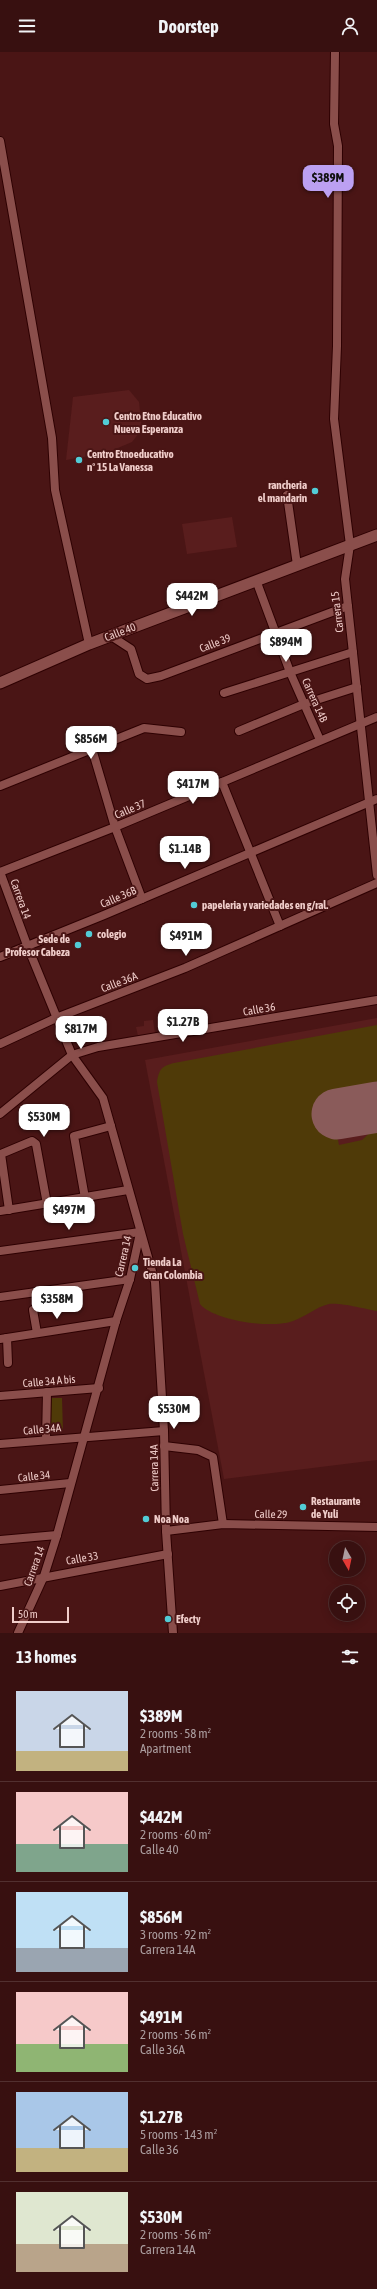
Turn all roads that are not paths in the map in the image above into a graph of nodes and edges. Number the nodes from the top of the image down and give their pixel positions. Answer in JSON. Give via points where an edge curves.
{"nodes":[{"id":1,"x":335,"y":52,"type":"edge"},
{"id":2,"x":0,"y":142,"type":"edge"},
{"id":3,"x":287,"y":495,"type":"dead end"},
{"id":4,"x":377,"y":535,"type":"edge"},
{"id":5,"x":350,"y":545,"type":"junction"},
{"id":6,"x":297,"y":565,"type":"junction"},
{"id":7,"x":256,"y":580,"type":"junction"},
{"id":8,"x":348,"y":606,"type":"junction"},
{"id":9,"x":275,"y":632,"type":"junction"},
{"id":10,"x":111,"y":636,"type":"junction"},
{"id":11,"x":89,"y":644,"type":"junction"},
{"id":12,"x":353,"y":652,"type":"junction"},
{"id":13,"x":290,"y":672,"type":"junction"},
{"id":14,"x":0,"y":683,"type":"edge"},
{"id":15,"x":357,"y":687,"type":"junction"},
{"id":16,"x":224,"y":693,"type":"dead end"},
{"id":17,"x":304,"y":704,"type":"junction"},
{"id":18,"x":377,"y":717,"type":"edge"},
{"id":19,"x":362,"y":723,"type":"junction"},
{"id":20,"x":239,"y":731,"type":"dead end"},
{"id":21,"x":181,"y":732,"type":"dead end"},
{"id":22,"x":320,"y":740,"type":"junction"},
{"id":23,"x":92,"y":749,"type":"junction"},
{"id":24,"x":222,"y":782,"type":"junction"},
{"id":25,"x":0,"y":786,"type":"edge"},
{"id":26,"x":374,"y":801,"type":"edge"},
{"id":27,"x":115,"y":828,"type":"junction"},
{"id":28,"x":249,"y":853,"type":"junction"},
{"id":29,"x":0,"y":872,"type":"edge"},
{"id":30,"x":377,"y":875,"type":"edge"},
{"id":31,"x":377,"y":883,"type":"edge"},
{"id":32,"x":142,"y":899,"type":"junction"},
{"id":33,"x":280,"y":926,"type":"junction"},
{"id":34,"x":26,"y":945,"type":"junction"},
{"id":35,"x":0,"y":957,"type":"edge"},
{"id":36,"x":377,"y":1000,"type":"edge"},
{"id":37,"x":56,"y":1018,"type":"junction"},
{"id":38,"x":0,"y":1044,"type":"edge"},
{"id":39,"x":72,"y":1055,"type":"junction"},
{"id":40,"x":0,"y":1114,"type":"edge"},
{"id":41,"x":111,"y":1126,"type":"junction"},
{"id":42,"x":128,"y":1190,"type":"junction"},
{"id":43,"x":85,"y":1198,"type":"junction"},
{"id":44,"x":47,"y":1204,"type":"junction"},
{"id":45,"x":9,"y":1210,"type":"junction"},
{"id":46,"x":0,"y":1211,"type":"edge"},
{"id":47,"x":140,"y":1232,"type":"junction"},
{"id":48,"x":0,"y":1251,"type":"edge"},
{"id":49,"x":130,"y":1279,"type":"junction"},
{"id":50,"x":0,"y":1296,"type":"edge"},
{"id":51,"x":33,"y":1310,"type":"dead end"},
{"id":52,"x":116,"y":1321,"type":"junction"},
{"id":53,"x":37,"y":1333,"type":"junction"},
{"id":54,"x":3,"y":1338,"type":"edge"},
{"id":55,"x":8,"y":1363,"type":"dead end"},
{"id":56,"x":99,"y":1388,"type":"junction"},
{"id":57,"x":47,"y":1392,"type":"junction"},
{"id":58,"x":0,"y":1396,"type":"edge"},
{"id":59,"x":164,"y":1431,"type":"junction"},
{"id":60,"x":86,"y":1437,"type":"junction"},
{"id":61,"x":46,"y":1440,"type":"junction"},
{"id":62,"x":0,"y":1444,"type":"edge"},
{"id":63,"x":164,"y":1446,"type":"junction"},
{"id":64,"x":70,"y":1483,"type":"junction"},
{"id":65,"x":0,"y":1490,"type":"edge"},
{"id":66,"x":223,"y":1524,"type":"junction"},
{"id":67,"x":377,"y":1527,"type":"edge"},
{"id":68,"x":166,"y":1531,"type":"junction"},
{"id":69,"x":57,"y":1535,"type":"junction"},
{"id":70,"x":0,"y":1540,"type":"edge"},
{"id":71,"x":168,"y":1554,"type":"junction"},
{"id":72,"x":44,"y":1576,"type":"junction"},
{"id":73,"x":0,"y":1586,"type":"edge"},
{"id":74,"x":18,"y":1633,"type":"edge"},
{"id":75,"x":173,"y":1633,"type":"edge"}],
"edges":[{"from":1,"to":5,"type":"street","name":"Carrera 15","via":[[334,124],[338,146],[334,419]]},
{"from":2,"to":11,"type":"street","via":[[52,438],[55,490]]},
{"from":3,"to":6,"type":"street"},
{"from":4,"to":5,"type":"street","name":"Calle 40"},
{"from":5,"to":6,"type":"street","name":"Calle 40"},
{"from":5,"to":8,"type":"street","name":"Carrera 15","via":[[345,579]]},
{"from":6,"to":7,"type":"street","name":"Calle 40"},
{"from":7,"to":9,"type":"street","name":"Carrera 14B"},
{"from":7,"to":10,"type":"street","name":"Calle 40"},
{"from":8,"to":9,"type":"street","name":"Calle 39"},
{"from":8,"to":12,"type":"street","name":"Carrera 15"},
{"from":9,"to":10,"type":"street","name":"Calle 39","via":[[162,676],[147,679],[139,674],[131,649]]},
{"from":9,"to":13,"type":"street","name":"Carrera 14B"},
{"from":10,"to":11,"type":"street","name":"Calle 40"},
{"from":11,"to":14,"type":"street","name":"Calle 40"},
{"from":12,"to":13,"type":"street"},
{"from":12,"to":15,"type":"street","name":"Carrera 15"},
{"from":13,"to":16,"type":"street"},
{"from":13,"to":17,"type":"street","name":"Carrera 14B"},
{"from":15,"to":17,"type":"street"},
{"from":15,"to":19,"type":"street","name":"Carrera 15"},
{"from":17,"to":20,"type":"street"},
{"from":17,"to":22,"type":"street","name":"Carrera 14B"},
{"from":18,"to":19,"type":"street","name":"Calle 37"},
{"from":19,"to":22,"type":"street","name":"Calle 37"},
{"from":19,"to":26,"type":"street","name":"Carrera 15"},
{"from":21,"to":23,"type":"street","via":[[144,728]]},
{"from":22,"to":24,"type":"street","name":"Calle 37"},
{"from":23,"to":25,"type":"street"},
{"from":23,"to":27,"type":"street"},
{"from":24,"to":27,"type":"street","name":"Calle 37"},
{"from":24,"to":28,"type":"street"},
{"from":26,"to":28,"type":"street","name":"Calle 36B"},
{"from":26,"to":30,"type":"street","name":"Carrera 15"},
{"from":27,"to":29,"type":"street","name":"Calle 37"},
{"from":27,"to":32,"type":"street"},
{"from":28,"to":32,"type":"street","name":"Calle 36B"},
{"from":28,"to":33,"type":"street"},
{"from":29,"to":34,"type":"street","name":"Carrera 14"},
{"from":31,"to":33,"type":"street","name":"Calle 36A"},
{"from":32,"to":34,"type":"street","name":"Calle 36B"},
{"from":33,"to":37,"type":"street","name":"Calle 36A","via":[[185,968]]},
{"from":34,"to":35,"type":"street","name":"Calle 36B"},
{"from":34,"to":37,"type":"street","name":"Carrera 14"},
{"from":36,"to":39,"type":"street","name":"Calle 36","via":[[98,1047]]},
{"from":37,"to":38,"type":"street","name":"Calle 36A"},
{"from":37,"to":39,"type":"street","name":"Carrera 14"},
{"from":39,"to":40,"type":"street","name":"Calle 36"},
{"from":39,"to":41,"type":"street","name":"Carrera 14","via":[[103,1098]]},
{"from":41,"to":42,"type":"street","name":"Carrera 14"},
{"from":41,"to":43,"type":"street","via":[[74,1136]]},
{"from":42,"to":43,"type":"street"},
{"from":42,"to":47,"type":"street","name":"Carrera 14"},
{"from":43,"to":44,"type":"street"},
{"from":44,"to":45,"type":"street"},
{"from":44,"to":45,"type":"street","via":[[36,1144],[32,1141],[0,1154]]},
{"from":45,"to":46,"type":"street"},
{"from":47,"to":48,"type":"street"},
{"from":47,"to":49,"type":"street","name":"Carrera 14"},
{"from":47,"to":59,"type":"street","name":"Carrera 14A","via":[[155,1282]]},
{"from":49,"to":50,"type":"street"},
{"from":49,"to":52,"type":"street","name":"Carrera 14"},
{"from":51,"to":53,"type":"street"},
{"from":52,"to":53,"type":"street"},
{"from":52,"to":56,"type":"street","name":"Carrera 14"},
{"from":53,"to":54,"type":"street"},
{"from":54,"to":55,"type":"street"},
{"from":56,"to":57,"type":"street","name":"Calle 34 A bis"},
{"from":56,"to":60,"type":"street","name":"Carrera 14"},
{"from":57,"to":58,"type":"street","name":"Calle 34 A bis"},
{"from":57,"to":61,"type":"street"},
{"from":59,"to":60,"type":"street","name":"Calle 34A"},
{"from":59,"to":63,"type":"street","name":"Carrera 14A"},
{"from":60,"to":61,"type":"street","name":"Calle 34A"},
{"from":60,"to":64,"type":"street","name":"Carrera 14"},
{"from":61,"to":62,"type":"street","name":"Calle 34A"},
{"from":63,"to":66,"type":"street","via":[[198,1450],[213,1457]]},
{"from":63,"to":68,"type":"street","name":"Carrera 14A"},
{"from":64,"to":65,"type":"street","name":"Calle 34"},
{"from":64,"to":69,"type":"street","name":"Carrera 14"},
{"from":66,"to":67,"type":"street","name":"Calle 29"},
{"from":66,"to":68,"type":"street","name":"Calle 29"},
{"from":68,"to":71,"type":"street","name":"Carrera 14A"},
{"from":69,"to":70,"type":"street"},
{"from":69,"to":72,"type":"street","name":"Carrera 14"},
{"from":71,"to":72,"type":"street","name":"Calle 33"},
{"from":71,"to":75,"type":"street","name":"Carrera 14A"},
{"from":72,"to":73,"type":"street","name":"Calle 33"},
{"from":72,"to":74,"type":"street","name":"Carrera 14"}]}
